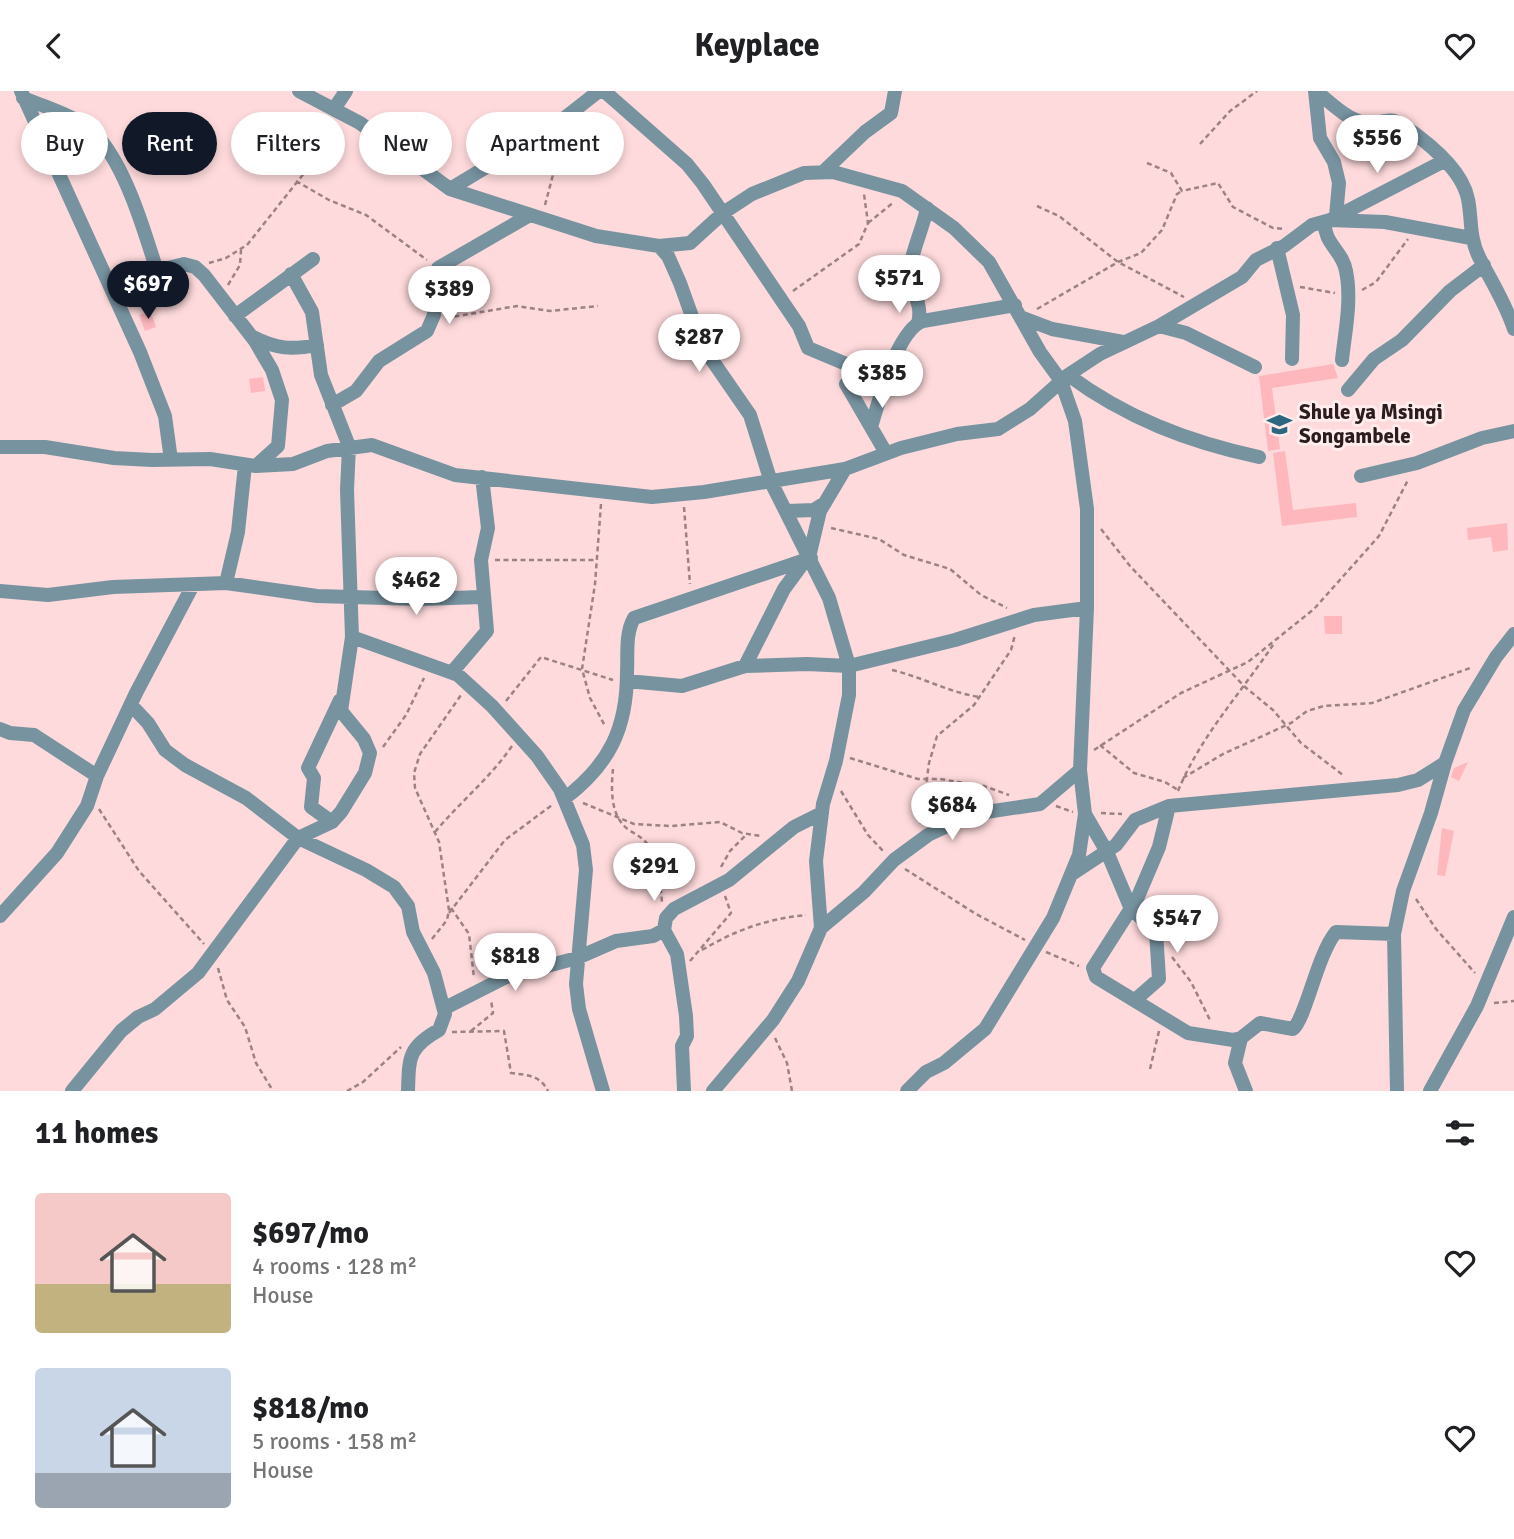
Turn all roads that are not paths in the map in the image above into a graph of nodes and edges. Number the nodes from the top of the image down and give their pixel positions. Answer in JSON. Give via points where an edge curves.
{"nodes":[{"id":1,"x":299,"y":91,"type":"edge"},
{"id":2,"x":346,"y":91,"type":"edge"},
{"id":3,"x":598,"y":91,"type":"edge"},
{"id":4,"x":604,"y":91,"type":"edge"},
{"id":5,"x":895,"y":91,"type":"edge"},
{"id":6,"x":1316,"y":91,"type":"edge"},
{"id":7,"x":22,"y":95,"type":"edge"},
{"id":8,"x":334,"y":109,"type":"junction"},
{"id":9,"x":1444,"y":161,"type":"junction"},
{"id":10,"x":823,"y":172,"type":"junction"},
{"id":11,"x":450,"y":189,"type":"junction"},
{"id":12,"x":927,"y":208,"type":"junction"},
{"id":13,"x":723,"y":213,"type":"junction"},
{"id":14,"x":536,"y":217,"type":"junction"},
{"id":15,"x":1330,"y":219,"type":"junction"},
{"id":16,"x":1471,"y":239,"type":"junction"},
{"id":17,"x":659,"y":246,"type":"junction"},
{"id":18,"x":1277,"y":248,"type":"junction"},
{"id":19,"x":313,"y":259,"type":"dead end"},
{"id":20,"x":1484,"y":265,"type":"junction"},
{"id":21,"x":157,"y":271,"type":"junction"},
{"id":22,"x":291,"y":274,"type":"junction"},
{"id":23,"x":109,"y":283,"type":"junction"},
{"id":24,"x":1020,"y":313,"type":"junction"},
{"id":25,"x":235,"y":316,"type":"junction"},
{"id":26,"x":918,"y":323,"type":"junction"},
{"id":27,"x":1160,"y":326,"type":"junction"},
{"id":28,"x":1514,"y":329,"type":"edge"},
{"id":29,"x":251,"y":336,"type":"junction"},
{"id":30,"x":1123,"y":342,"type":"junction"},
{"id":31,"x":317,"y":345,"type":"junction"},
{"id":32,"x":1292,"y":359,"type":"dead end"},
{"id":33,"x":1342,"y":361,"type":"dead end"},
{"id":34,"x":890,"y":365,"type":"junction"},
{"id":35,"x":1255,"y":367,"type":"dead end"},
{"id":36,"x":1065,"y":378,"type":"junction"},
{"id":37,"x":846,"y":384,"type":"dead end"},
{"id":38,"x":1348,"y":390,"type":"dead end"},
{"id":39,"x":331,"y":405,"type":"junction"},
{"id":40,"x":872,"y":427,"type":"junction"},
{"id":41,"x":1514,"y":431,"type":"edge"},
{"id":42,"x":349,"y":446,"type":"junction"},
{"id":43,"x":0,"y":447,"type":"edge"},
{"id":44,"x":886,"y":453,"type":"junction"},
{"id":45,"x":1259,"y":457,"type":"dead end"},
{"id":46,"x":171,"y":460,"type":"junction"},
{"id":47,"x":251,"y":466,"type":"junction"},
{"id":48,"x":845,"y":469,"type":"junction"},
{"id":49,"x":1361,"y":475,"type":"dead end"},
{"id":50,"x":482,"y":477,"type":"junction"},
{"id":51,"x":771,"y":482,"type":"junction"},
{"id":52,"x":825,"y":503,"type":"junction"},
{"id":53,"x":787,"y":511,"type":"junction"},
{"id":54,"x":809,"y":557,"type":"junction"},
{"id":55,"x":226,"y":583,"type":"junction"},
{"id":56,"x":193,"y":585,"type":"junction"},
{"id":57,"x":0,"y":591,"type":"edge"},
{"id":58,"x":349,"y":596,"type":"junction"},
{"id":59,"x":482,"y":597,"type":"junction"},
{"id":60,"x":1087,"y":608,"type":"junction"},
{"id":61,"x":1514,"y":634,"type":"edge"},
{"id":62,"x":352,"y":638,"type":"junction"},
{"id":63,"x":856,"y":664,"type":"junction"},
{"id":64,"x":745,"y":666,"type":"junction"},
{"id":65,"x":453,"y":671,"type":"junction"},
{"id":66,"x":627,"y":683,"type":"junction"},
{"id":67,"x":341,"y":699,"type":"junction"},
{"id":68,"x":132,"y":706,"type":"junction"},
{"id":69,"x":0,"y":729,"type":"edge"},
{"id":70,"x":1445,"y":763,"type":"junction"},
{"id":71,"x":1080,"y":765,"type":"junction"},
{"id":72,"x":97,"y":776,"type":"junction"},
{"id":73,"x":1418,"y":780,"type":"junction"},
{"id":74,"x":1437,"y":790,"type":"junction"},
{"id":75,"x":564,"y":798,"type":"junction"},
{"id":76,"x":1169,"y":806,"type":"junction"},
{"id":77,"x":822,"y":813,"type":"junction"},
{"id":78,"x":1085,"y":813,"type":"junction"},
{"id":79,"x":332,"y":822,"type":"junction"},
{"id":80,"x":298,"y":838,"type":"junction"},
{"id":81,"x":1107,"y":852,"type":"junction"},
{"id":82,"x":1072,"y":874,"type":"junction"},
{"id":83,"x":1131,"y":909,"type":"junction"},
{"id":84,"x":0,"y":916,"type":"edge"},
{"id":85,"x":1514,"y":917,"type":"edge"},
{"id":86,"x":820,"y":921,"type":"junction"},
{"id":87,"x":664,"y":926,"type":"junction"},
{"id":88,"x":1394,"y":934,"type":"junction"},
{"id":89,"x":577,"y":958,"type":"junction"},
{"id":90,"x":1135,"y":1000,"type":"junction"},
{"id":91,"x":445,"y":1008,"type":"junction"},
{"id":92,"x":1241,"y":1038,"type":"junction"},
{"id":93,"x":72,"y":1091,"type":"edge"},
{"id":94,"x":408,"y":1091,"type":"edge"},
{"id":95,"x":603,"y":1091,"type":"edge"},
{"id":96,"x":684,"y":1091,"type":"edge"},
{"id":97,"x":713,"y":1091,"type":"edge"},
{"id":98,"x":907,"y":1091,"type":"edge"},
{"id":99,"x":1246,"y":1091,"type":"edge"},
{"id":100,"x":1397,"y":1091,"type":"edge"},
{"id":101,"x":1430,"y":1091,"type":"edge"}],
"edges":[{"from":1,"to":8,"type":"street"},
{"from":2,"to":8,"type":"street"},
{"from":3,"to":11,"type":"street","via":[[549,130]]},
{"from":4,"to":13,"type":"street","via":[[687,164]]},
{"from":5,"to":10,"type":"street","via":[[891,114],[865,131]]},
{"from":6,"to":9,"type":"street","via":[[1349,117],[1368,124],[1387,119],[1398,122]]},
{"from":6,"to":15,"type":"street","via":[[1320,138],[1334,162],[1339,183]]},
{"from":7,"to":21,"type":"street","via":[[69,116],[98,137],[116,166]]},
{"from":7,"to":23,"type":"street"},
{"from":8,"to":11,"type":"street"},
{"from":9,"to":15,"type":"street"},
{"from":9,"to":16,"type":"street","via":[[1468,199]]},
{"from":10,"to":12,"type":"street","via":[[860,177],[906,194]]},
{"from":10,"to":13,"type":"street","via":[[804,173],[775,184]]},
{"from":11,"to":14,"type":"street"},
{"from":12,"to":24,"type":"street","via":[[989,262]]},
{"from":12,"to":26,"type":"street","via":[[911,267],[911,289],[921,308]]},
{"from":13,"to":17,"type":"street","via":[[690,243]]},
{"from":13,"to":34,"type":"street","via":[[813,352],[851,366]]},
{"from":14,"to":17,"type":"street","via":[[596,236]]},
{"from":14,"to":39,"type":"street","via":[[438,268],[432,320],[418,338],[379,361],[356,391]]},
{"from":15,"to":16,"type":"street","via":[[1385,222]]},
{"from":15,"to":18,"type":"street"},
{"from":15,"to":33,"type":"street","via":[[1325,235],[1344,265],[1348,292]]},
{"from":16,"to":20,"type":"street"},
{"from":17,"to":51,"type":"street","via":[[685,295],[703,347],[750,415]]},
{"from":18,"to":27,"type":"street","via":[[1256,260],[1242,277]]},
{"from":18,"to":32,"type":"street","via":[[1293,314]]},
{"from":19,"to":22,"type":"street"},
{"from":20,"to":28,"type":"street"},
{"from":20,"to":38,"type":"street","via":[[1450,291],[1402,340],[1374,359]]},
{"from":21,"to":23,"type":"street"},
{"from":21,"to":25,"type":"street","via":[[184,264],[195,267]]},
{"from":22,"to":25,"type":"street"},
{"from":22,"to":31,"type":"street","via":[[312,312]]},
{"from":23,"to":46,"type":"street","via":[[165,416]]},
{"from":24,"to":26,"type":"street"},
{"from":24,"to":30,"type":"street","via":[[1052,329]]},
{"from":24,"to":36,"type":"street","via":[[1040,352]]},
{"from":25,"to":29,"type":"street"},
{"from":26,"to":34,"type":"street","via":[[910,328]]},
{"from":27,"to":30,"type":"street"},
{"from":27,"to":35,"type":"street","via":[[1186,333]]},
{"from":29,"to":31,"type":"street","via":[[289,349]]},
{"from":29,"to":47,"type":"street","via":[[272,369],[282,400],[278,446]]},
{"from":30,"to":36,"type":"street"},
{"from":31,"to":39,"type":"street"},
{"from":34,"to":40,"type":"street"},
{"from":36,"to":44,"type":"street","via":[[1046,397],[998,429],[957,434]]},
{"from":36,"to":45,"type":"street","via":[[1160,428],[1206,446]]},
{"from":36,"to":60,"type":"street","via":[[1087,509]]},
{"from":37,"to":40,"type":"street"},
{"from":39,"to":42,"type":"street"},
{"from":40,"to":44,"type":"street"},
{"from":41,"to":49,"type":"street","via":[[1417,463]]},
{"from":42,"to":47,"type":"street","via":[[293,464]]},
{"from":42,"to":50,"type":"street","via":[[372,445],[455,475]]},
{"from":42,"to":58,"type":"street"},
{"from":43,"to":46,"type":"street"},
{"from":44,"to":48,"type":"street"},
{"from":46,"to":47,"type":"street","via":[[210,459]]},
{"from":47,"to":55,"type":"street"},
{"from":48,"to":51,"type":"street"},
{"from":48,"to":52,"type":"street"},
{"from":50,"to":51,"type":"street","via":[[652,497]]},
{"from":50,"to":59,"type":"street","via":[[488,528],[481,560]]},
{"from":51,"to":53,"type":"street"},
{"from":52,"to":53,"type":"street","via":[[814,510]]},
{"from":52,"to":54,"type":"street"},
{"from":53,"to":54,"type":"street"},
{"from":54,"to":63,"type":"street"},
{"from":54,"to":64,"type":"street","via":[[784,589]]},
{"from":54,"to":66,"type":"street","via":[[634,618],[628,638]]},
{"from":55,"to":56,"type":"street"},
{"from":55,"to":58,"type":"street","via":[[283,593]]},
{"from":56,"to":57,"type":"street","via":[[124,586],[48,595]]},
{"from":56,"to":68,"type":"street"},
{"from":58,"to":59,"type":"street"},
{"from":58,"to":62,"type":"street"},
{"from":59,"to":65,"type":"street","via":[[487,631]]},
{"from":60,"to":63,"type":"street","via":[[1025,618]]},
{"from":60,"to":71,"type":"street"},
{"from":61,"to":70,"type":"street","via":[[1464,710]]},
{"from":62,"to":65,"type":"street"},
{"from":62,"to":67,"type":"street"},
{"from":63,"to":64,"type":"street"},
{"from":63,"to":77,"type":"street"},
{"from":64,"to":66,"type":"street","via":[[689,686]]},
{"from":65,"to":75,"type":"street","via":[[498,712],[550,771]]},
{"from":66,"to":75,"type":"street","via":[[607,759]]},
{"from":67,"to":79,"type":"street","via":[[345,718],[368,745],[370,761]]},
{"from":67,"to":79,"type":"street","via":[[308,768],[314,778],[311,807]]},
{"from":68,"to":72,"type":"street"},
{"from":68,"to":80,"type":"street","via":[[165,750],[246,797]]},
{"from":69,"to":72,"type":"street","via":[[34,735]]},
{"from":70,"to":73,"type":"street"},
{"from":70,"to":74,"type":"street"},
{"from":71,"to":78,"type":"street"},
{"from":71,"to":86,"type":"street","via":[[1044,802],[973,814],[918,841],[864,892]]},
{"from":72,"to":84,"type":"street","via":[[57,853]]},
{"from":73,"to":74,"type":"street"},
{"from":73,"to":76,"type":"street"},
{"from":74,"to":88,"type":"street"},
{"from":75,"to":89,"type":"street","via":[[583,845],[586,870]]},
{"from":76,"to":81,"type":"street","via":[[1135,820]]},
{"from":76,"to":83,"type":"street","via":[[1153,865]]},
{"from":77,"to":86,"type":"street","via":[[816,861]]},
{"from":77,"to":87,"type":"street","via":[[794,827],[721,883],[674,909]]},
{"from":78,"to":81,"type":"street"},
{"from":78,"to":82,"type":"street"},
{"from":79,"to":80,"type":"street"},
{"from":80,"to":91,"type":"street","via":[[394,887],[408,906],[413,932],[425,951]]},
{"from":80,"to":93,"type":"street","via":[[193,978],[121,1031]]},
{"from":81,"to":82,"type":"street"},
{"from":81,"to":83,"type":"street"},
{"from":82,"to":98,"type":"street","via":[[1053,918],[985,1029]]},
{"from":83,"to":90,"type":"street","via":[[1156,931],[1159,979]]},
{"from":83,"to":90,"type":"street","via":[[1095,964],[1096,977]]},
{"from":85,"to":101,"type":"street","via":[[1477,1006]]},
{"from":86,"to":97,"type":"street","via":[[798,981],[772,1022]]},
{"from":87,"to":89,"type":"street","via":[[649,938],[616,941]]},
{"from":87,"to":96,"type":"street","via":[[677,954],[688,1032],[682,1046]]},
{"from":88,"to":92,"type":"street","via":[[1336,932],[1321,958],[1296,1026],[1287,1029],[1260,1023]]},
{"from":88,"to":100,"type":"street"},
{"from":89,"to":91,"type":"street","via":[[506,977]]},
{"from":89,"to":95,"type":"street","via":[[579,1009]]},
{"from":90,"to":92,"type":"street","via":[[1188,1033]]},
{"from":91,"to":94,"type":"street","via":[[444,1020],[409,1061]]},
{"from":92,"to":99,"type":"street","via":[[1235,1063]]}]}
